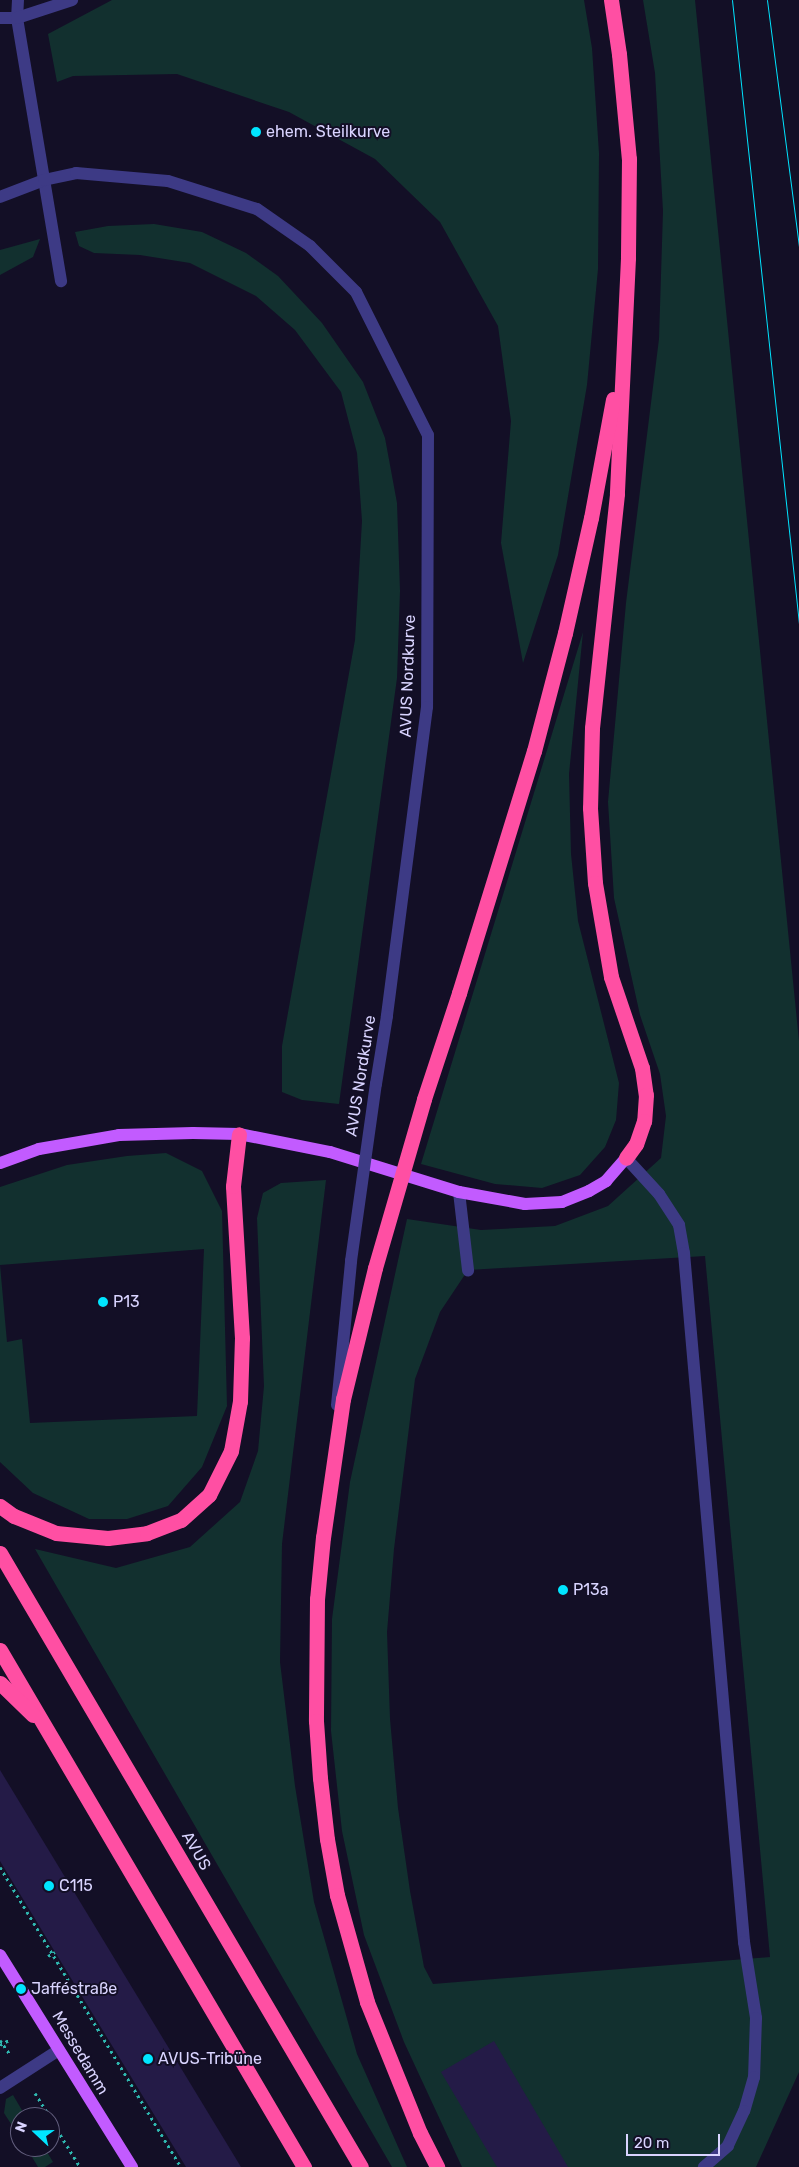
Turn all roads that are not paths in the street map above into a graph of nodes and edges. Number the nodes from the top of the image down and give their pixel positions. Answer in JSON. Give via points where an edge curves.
{"nodes":[{"id":1,"x":18,"y":0,"type":"edge"},
{"id":2,"x":72,"y":0,"type":"edge"},
{"id":3,"x":611,"y":0,"type":"edge"},
{"id":4,"x":0,"y":18,"type":"edge"},
{"id":5,"x":17,"y":18,"type":"junction"},
{"id":6,"x":44,"y":180,"type":"junction"},
{"id":7,"x":0,"y":197,"type":"edge"},
{"id":8,"x":61,"y":281,"type":"dead end"},
{"id":9,"x":623,"y":349,"type":"junction"},
{"id":10,"x":239,"y":1134,"type":"junction"},
{"id":11,"x":626,"y":1158,"type":"junction"},
{"id":12,"x":0,"y":1162,"type":"edge"},
{"id":13,"x":459,"y":1192,"type":"junction"},
{"id":14,"x":468,"y":1270,"type":"dead end"},
{"id":15,"x":332,"y":1467,"type":"junction"},
{"id":16,"x":0,"y":1506,"type":"edge"},
{"id":17,"x":0,"y":1553,"type":"edge"},
{"id":18,"x":0,"y":1650,"type":"edge"},
{"id":19,"x":0,"y":1683,"type":"edge"},
{"id":20,"x":48,"y":1729,"type":"junction"},
{"id":21,"x":0,"y":1955,"type":"edge"},
{"id":22,"x":59,"y":2050,"type":"junction"},
{"id":23,"x":0,"y":2088,"type":"edge"},
{"id":24,"x":132,"y":2167,"type":"edge"},
{"id":25,"x":304,"y":2167,"type":"edge"},
{"id":26,"x":362,"y":2167,"type":"edge"},
{"id":27,"x":437,"y":2167,"type":"edge"},
{"id":28,"x":704,"y":2167,"type":"edge"}],
"edges":[{"from":1,"to":5,"type":"lane"},
{"from":2,"to":5,"type":"lane"},
{"from":3,"to":9,"type":"highway","via":[[629,159]]},
{"from":4,"to":5,"type":"lane"},
{"from":5,"to":6,"type":"lane"},
{"from":6,"to":7,"type":"lane","name":"AVUS Nordkurve"},
{"from":6,"to":8,"type":"lane"},
{"from":6,"to":15,"type":"lane","name":"AVUS Nordkurve","bridge":true,"via":[[76,173],[168,181],[257,209],[310,246],[356,292],[428,435],[427,707],[387,1016],[350,1261]]},
{"from":9,"to":11,"type":"highway","via":[[617,494],[592,728],[590,808],[595,884],[612,978],[642,1068],[646,1095],[644,1121],[636,1144]]},
{"from":9,"to":15,"type":"highway","bridge":true,"via":[[565,633],[534,751],[424,1098],[375,1268],[343,1399]]},
{"from":10,"to":12,"type":"main road","via":[[119,1135],[39,1150]]},
{"from":10,"to":13,"type":"main road","via":[[330,1152]]},
{"from":10,"to":16,"type":"highway","via":[[233,1186],[242,1338],[240,1401],[231,1452],[209,1495],[181,1520],[146,1533],[108,1538],[56,1533],[14,1516]]},
{"from":11,"to":13,"type":"main road","via":[[606,1181],[562,1202],[524,1204]]},
{"from":11,"to":28,"type":"lane","via":[[659,1194],[679,1225],[684,1253],[744,1942],[756,2018],[754,2077],[744,2111],[728,2146]]},
{"from":13,"to":14,"type":"lane"},
{"from":15,"to":27,"type":"highway","via":[[317,1599],[316,1720],[327,1838],[337,1895],[367,2002]]},
{"from":17,"to":26,"type":"highway","name":"AVUS"},
{"from":18,"to":20,"type":"highway"},
{"from":19,"to":20,"type":"highway"},
{"from":20,"to":25,"type":"highway"},
{"from":21,"to":22,"type":"main road","name":"Messedamm"},
{"from":22,"to":23,"type":"lane"},
{"from":22,"to":24,"type":"main road","name":"Messedamm"}]}
